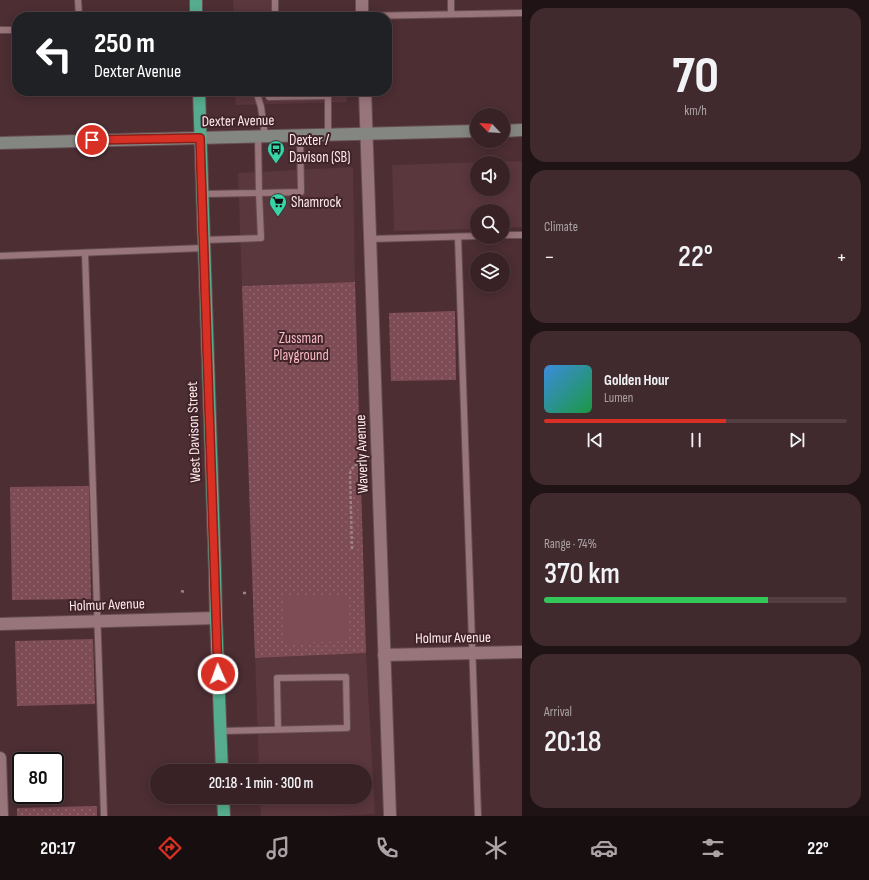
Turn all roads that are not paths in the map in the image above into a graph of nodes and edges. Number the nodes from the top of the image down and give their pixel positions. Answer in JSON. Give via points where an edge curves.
{"nodes":[{"id":1,"x":78,"y":0,"type":"edge"},
{"id":2,"x":196,"y":0,"type":"edge"},
{"id":3,"x":275,"y":0,"type":"edge"},
{"id":4,"x":362,"y":0,"type":"edge"},
{"id":5,"x":451,"y":0,"type":"edge"},
{"id":6,"x":79,"y":12,"type":"edge"},
{"id":7,"x":196,"y":12,"type":"edge"},
{"id":8,"x":275,"y":12,"type":"edge"},
{"id":9,"x":362,"y":12,"type":"edge"},
{"id":10,"x":522,"y":12,"type":"edge"},
{"id":11,"x":451,"y":14,"type":"junction"},
{"id":12,"x":392,"y":15,"type":"edge"},
{"id":13,"x":0,"y":30,"type":"edge"},
{"id":14,"x":12,"y":30,"type":"edge"},
{"id":15,"x":199,"y":96,"type":"edge"},
{"id":16,"x":258,"y":96,"type":"edge"},
{"id":17,"x":328,"y":96,"type":"edge"},
{"id":18,"x":365,"y":96,"type":"edge"},
{"id":19,"x":510,"y":130,"type":"edge"},
{"id":20,"x":522,"y":130,"type":"edge"},
{"id":21,"x":470,"y":131,"type":"edge"},
{"id":22,"x":367,"y":134,"type":"junction"},
{"id":23,"x":300,"y":135,"type":"junction"},
{"id":24,"x":328,"y":135,"type":"junction"},
{"id":25,"x":261,"y":136,"type":"junction"},
{"id":26,"x":200,"y":138,"type":"junction"},
{"id":27,"x":0,"y":142,"type":"edge"},
{"id":28,"x":259,"y":193,"type":"junction"},
{"id":29,"x":202,"y":194,"type":"junction"},
{"id":30,"x":510,"y":235,"type":"edge"},
{"id":31,"x":522,"y":235,"type":"edge"},
{"id":32,"x":458,"y":236,"type":"junction"},
{"id":33,"x":470,"y":236,"type":"edge"},
{"id":34,"x":370,"y":239,"type":"junction"},
{"id":35,"x":204,"y":244,"type":"junction"},
{"id":36,"x":85,"y":253,"type":"junction"},
{"id":37,"x":0,"y":256,"type":"edge"},
{"id":38,"x":216,"y":618,"type":"junction"},
{"id":39,"x":97,"y":622,"type":"junction"},
{"id":40,"x":0,"y":624,"type":"edge"},
{"id":41,"x":522,"y":652,"type":"edge"},
{"id":42,"x":472,"y":653,"type":"junction"},
{"id":43,"x":384,"y":655,"type":"junction"},
{"id":44,"x":278,"y":729,"type":"junction"},
{"id":45,"x":220,"y":731,"type":"junction"},
{"id":46,"x":0,"y":758,"type":"edge"},
{"id":47,"x":222,"y":764,"type":"edge"},
{"id":48,"x":223,"y":804,"type":"edge"},
{"id":49,"x":2,"y":816,"type":"edge"},
{"id":50,"x":104,"y":816,"type":"edge"},
{"id":51,"x":224,"y":816,"type":"edge"},
{"id":52,"x":390,"y":816,"type":"edge"},
{"id":53,"x":478,"y":816,"type":"edge"}],
"edges":[{"from":1,"to":6,"type":"lane"},
{"from":2,"to":7,"type":"highway"},
{"from":3,"to":8,"type":"lane"},
{"from":4,"to":9,"type":"street"},
{"from":5,"to":11,"type":"lane"},
{"from":10,"to":11,"type":"lane"},
{"from":11,"to":12,"type":"lane"},
{"from":13,"to":14,"type":"lane"},
{"from":15,"to":26,"type":"highway","name":"West Davison Street"},
{"from":16,"to":25,"type":"lane"},
{"from":17,"to":24,"type":"lane"},
{"from":18,"to":22,"type":"street","name":"Waverly Avenue"},
{"from":19,"to":20,"type":"street"},
{"from":21,"to":22,"type":"street","name":"Dexter Avenue"},
{"from":22,"to":24,"type":"street","name":"Dexter Avenue"},
{"from":22,"to":34,"type":"street","name":"Waverly Avenue"},
{"from":23,"to":24,"type":"street","name":"Dexter Avenue"},
{"from":23,"to":25,"type":"street","name":"Dexter Avenue"},
{"from":23,"to":28,"type":"lane","via":[[301,192]]},
{"from":25,"to":26,"type":"street","name":"Dexter Avenue"},
{"from":25,"to":28,"type":"lane"},
{"from":26,"to":27,"type":"street","name":"Dexter Avenue"},
{"from":26,"to":29,"type":"highway","name":"West Davison Street"},
{"from":28,"to":29,"type":"lane"},
{"from":28,"to":35,"type":"lane","via":[[261,238]]},
{"from":29,"to":35,"type":"highway","name":"West Davison Street"},
{"from":30,"to":31,"type":"lane"},
{"from":32,"to":33,"type":"lane"},
{"from":32,"to":34,"type":"lane"},
{"from":32,"to":42,"type":"lane"},
{"from":34,"to":43,"type":"street","name":"Waverly Avenue"},
{"from":35,"to":36,"type":"lane"},
{"from":35,"to":38,"type":"highway","name":"West Davison Street"},
{"from":36,"to":37,"type":"lane"},
{"from":36,"to":39,"type":"lane"},
{"from":38,"to":39,"type":"street","name":"Holmur Avenue"},
{"from":38,"to":45,"type":"highway","name":"West Davison Street"},
{"from":39,"to":40,"type":"street","name":"Holmur Avenue"},
{"from":39,"to":50,"type":"lane"},
{"from":41,"to":42,"type":"street","name":"Holmur Avenue"},
{"from":42,"to":43,"type":"street","name":"Holmur Avenue"},
{"from":42,"to":53,"type":"lane"},
{"from":43,"to":52,"type":"street","name":"Waverly Avenue"},
{"from":44,"to":44,"type":"lane","via":[[347,728],[346,677],[277,678]]},
{"from":44,"to":45,"type":"lane"},
{"from":45,"to":47,"type":"highway","name":"West Davison Street"},
{"from":46,"to":49,"type":"street"},
{"from":48,"to":51,"type":"highway"}]}
